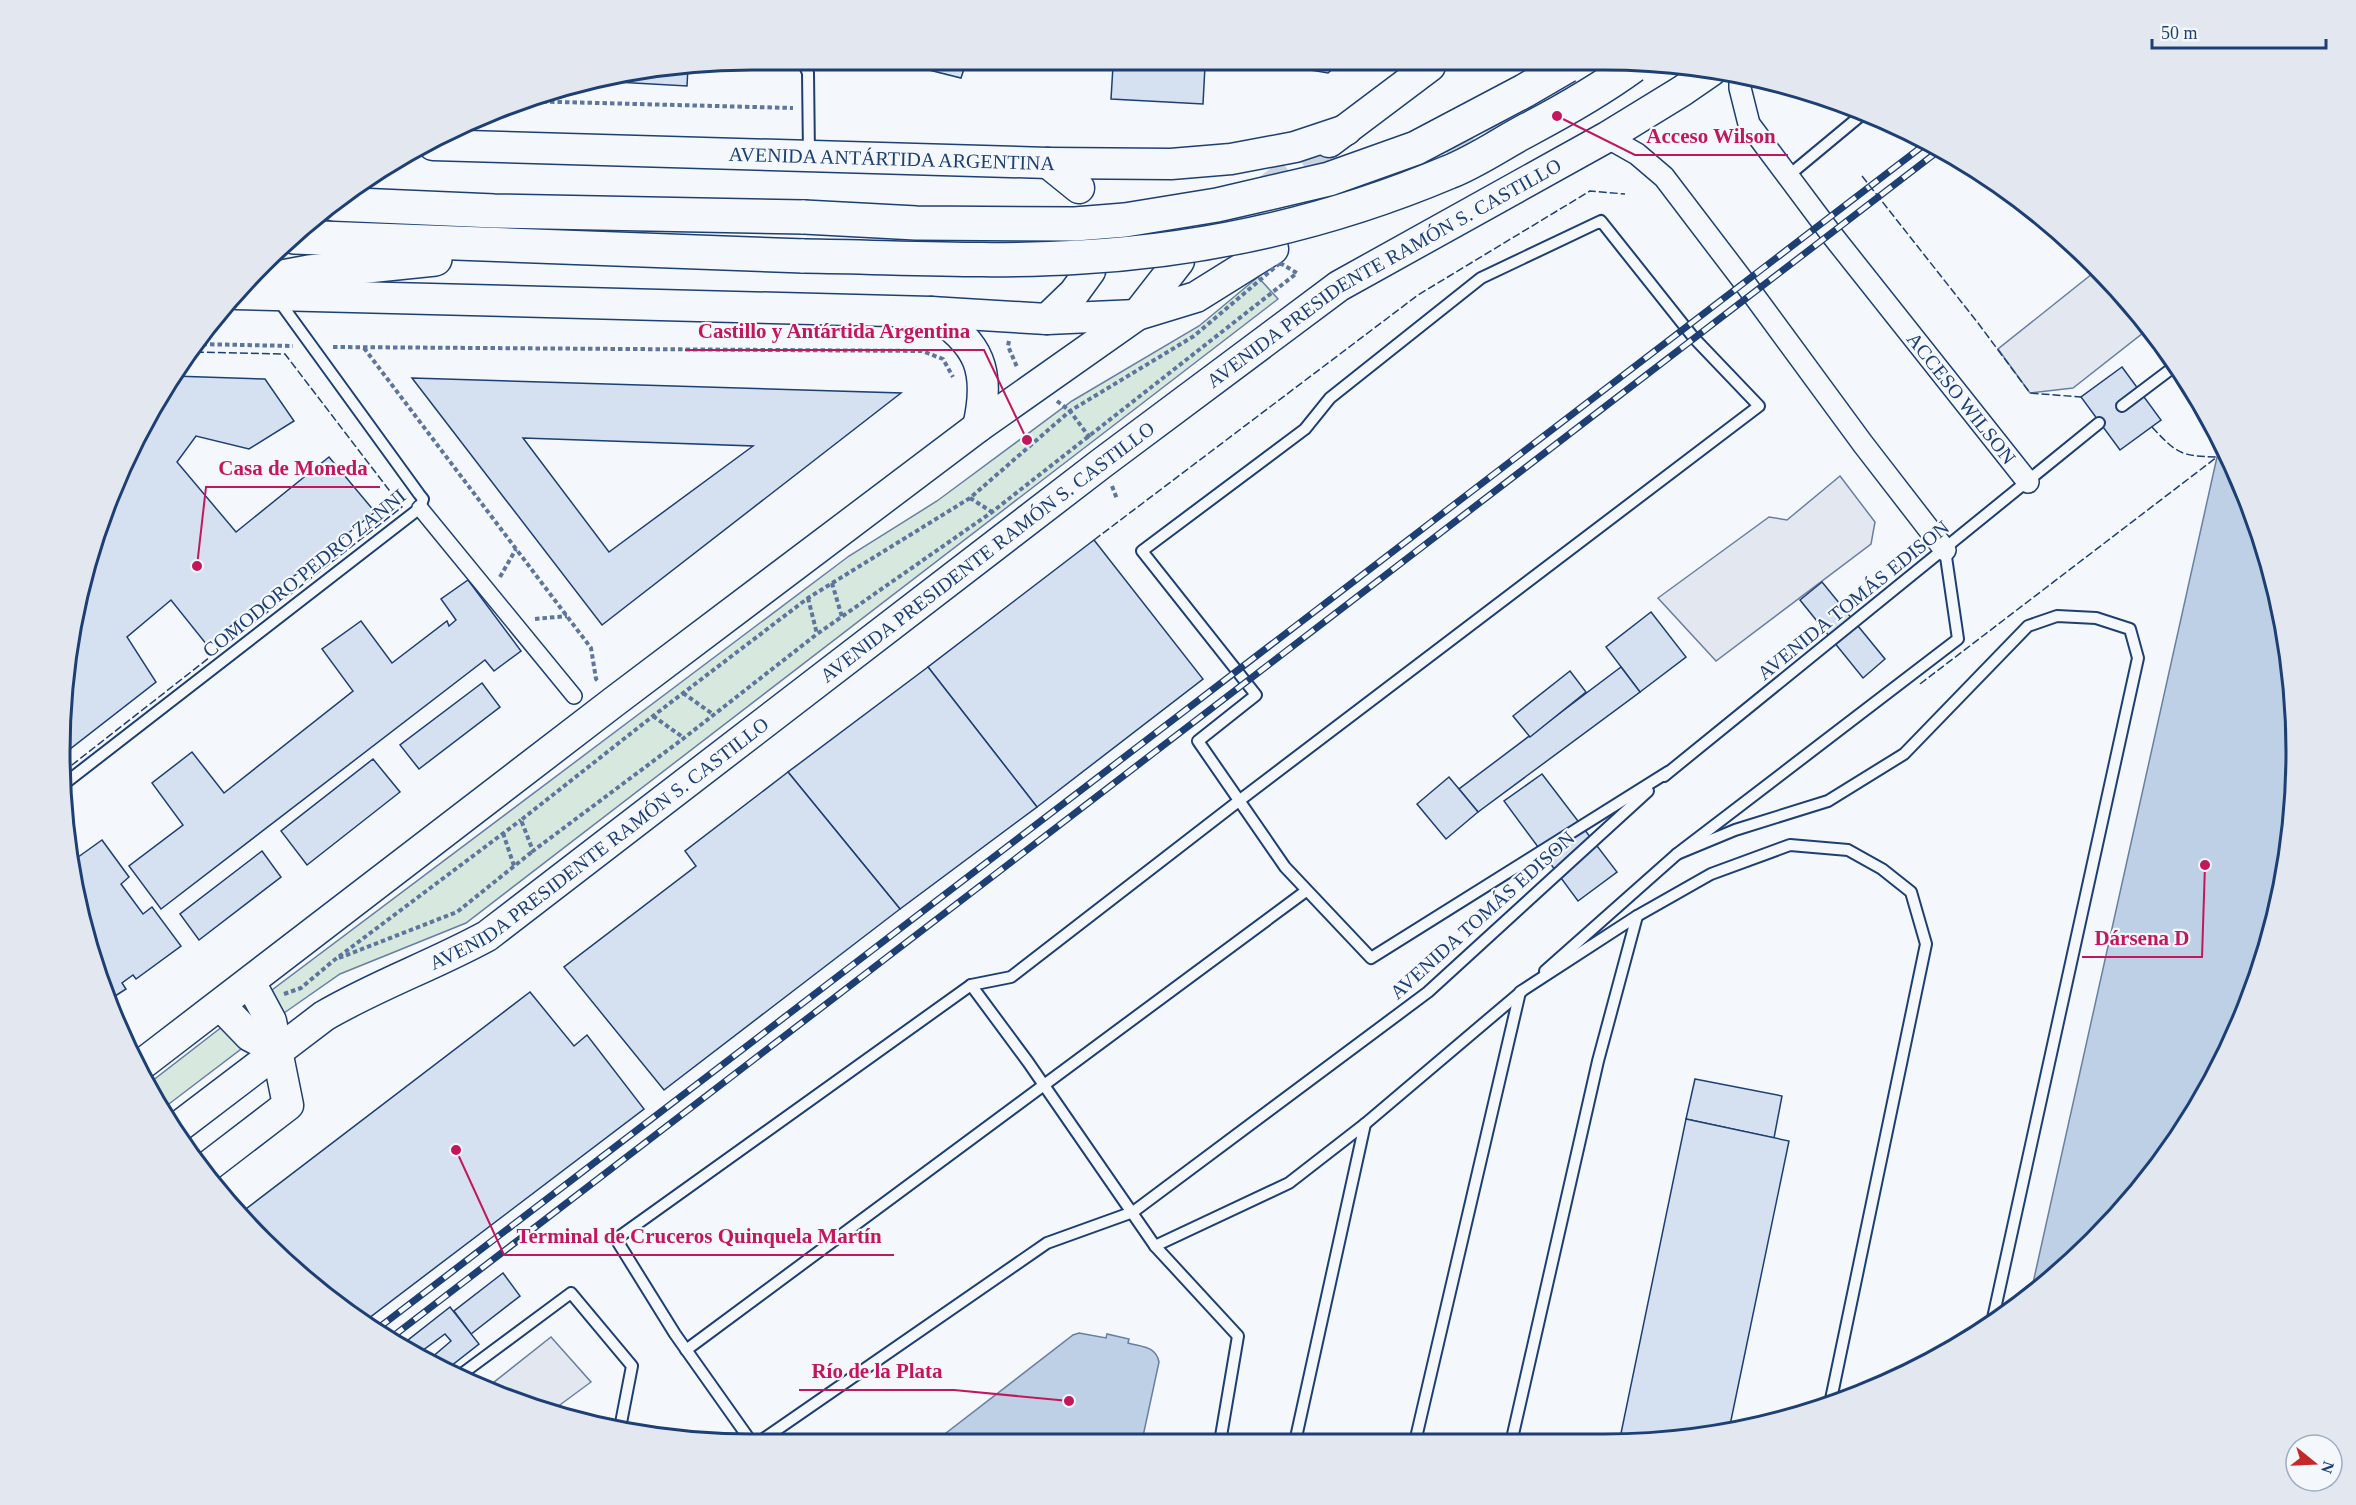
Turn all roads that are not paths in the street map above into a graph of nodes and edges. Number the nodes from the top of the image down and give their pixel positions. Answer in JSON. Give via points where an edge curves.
{"nodes":[{"id":1,"x":807,"y":70,"type":"edge"},
{"id":2,"x":1425,"y":70,"type":"edge"},
{"id":3,"x":1560,"y":70,"type":"edge"},
{"id":4,"x":1625,"y":71,"type":"edge"},
{"id":5,"x":1701,"y":77,"type":"edge"},
{"id":6,"x":1740,"y":85,"type":"edge"},
{"id":7,"x":1856,"y":119,"type":"edge"},
{"id":8,"x":1346,"y":130,"type":"junction"},
{"id":9,"x":1607,"y":136,"type":"junction"},
{"id":10,"x":443,"y":145,"type":"edge"},
{"id":11,"x":1320,"y":148,"type":"tunnel mouth"},
{"id":12,"x":809,"y":155,"type":"junction"},
{"id":13,"x":1048,"y":163,"type":"junction"},
{"id":14,"x":1788,"y":176,"type":"junction"},
{"id":15,"x":370,"y":188,"type":"edge"},
{"id":16,"x":1079,"y":188,"type":"dead end"},
{"id":17,"x":346,"y":205,"type":"edge"},
{"id":18,"x":494,"y":211,"type":"junction"},
{"id":19,"x":306,"y":237,"type":"edge"},
{"id":20,"x":632,"y":248,"type":"junction"},
{"id":21,"x":1273,"y":249,"type":"dead end"},
{"id":22,"x":1179,"y":261,"type":"tunnel mouth"},
{"id":23,"x":1090,"y":271,"type":"dead end"},
{"id":24,"x":260,"y":281,"type":"edge"},
{"id":25,"x":248,"y":294,"type":"edge"},
{"id":26,"x":275,"y":295,"type":"junction"},
{"id":27,"x":931,"y":312,"type":"junction"},
{"id":28,"x":1137,"y":315,"type":"junction"},
{"id":29,"x":1047,"y":319,"type":"junction"},
{"id":30,"x":2169,"y":371,"type":"edge"},
{"id":31,"x":2122,"y":406,"type":"dead end"},
{"id":32,"x":2099,"y":423,"type":"dead end"},
{"id":33,"x":978,"y":427,"type":"junction"},
{"id":34,"x":2028,"y":482,"type":"junction"},
{"id":35,"x":420,"y":508,"type":"junction"},
{"id":36,"x":1945,"y":550,"type":"junction"},
{"id":37,"x":574,"y":696,"type":"dead end"},
{"id":38,"x":1668,"y":772,"type":"junction"},
{"id":39,"x":71,"y":778,"type":"edge"},
{"id":40,"x":1240,"y":800,"type":"junction"},
{"id":41,"x":1677,"y":854,"type":"junction"},
{"id":42,"x":1306,"y":891,"type":"junction"},
{"id":43,"x":1637,"y":916,"type":"junction"},
{"id":44,"x":971,"y":985,"type":"junction"},
{"id":45,"x":1520,"y":992,"type":"junction"},
{"id":46,"x":256,"y":994,"type":"junction"},
{"id":47,"x":220,"y":1005,"type":"junction"},
{"id":48,"x":277,"y":1050,"type":"junction"},
{"id":49,"x":145,"y":1062,"type":"edge"},
{"id":50,"x":1044,"y":1087,"type":"junction"},
{"id":51,"x":1365,"y":1124,"type":"junction"},
{"id":52,"x":181,"y":1125,"type":"edge"},
{"id":53,"x":209,"y":1165,"type":"edge"},
{"id":54,"x":1132,"y":1212,"type":"junction"},
{"id":55,"x":1155,"y":1246,"type":"junction"},
{"id":56,"x":1994,"y":1311,"type":"edge"},
{"id":57,"x":686,"y":1350,"type":"junction"},
{"id":58,"x":466,"y":1371,"type":"edge"},
{"id":59,"x":1832,"y":1395,"type":"edge"},
{"id":60,"x":621,"y":1421,"type":"edge"},
{"id":61,"x":746,"y":1434,"type":"edge"},
{"id":62,"x":771,"y":1434,"type":"edge"},
{"id":63,"x":1221,"y":1434,"type":"edge"},
{"id":64,"x":1297,"y":1434,"type":"edge"},
{"id":65,"x":1417,"y":1434,"type":"edge"},
{"id":66,"x":1513,"y":1434,"type":"edge"}],
"edges":[{"from":1,"to":12,"type":"lane"},
{"from":2,"to":8,"type":"main road"},
{"from":3,"to":18,"type":"highway","bridge":true,"via":[[1416,148],[1329,179],[1217,205],[1125,220],[1075,224],[916,223]]},
{"from":4,"to":20,"type":"highway","bridge":true,"via":[[1574,105],[1451,171],[1366,204],[1220,241],[1080,258],[1023,259],[804,256]]},
{"from":5,"to":9,"type":"main road","name":"AVENIDA PRESIDENTE RAMÓN S. CASTILLO"},
{"from":6,"to":14,"type":"street","name":"ACCESO WILSON","via":[[1749,124]]},
{"from":7,"to":14,"type":"lane"},
{"from":8,"to":11,"type":"main road"},
{"from":8,"to":13,"type":"main road","name":"AVENIDA ANTÁRTIDA ARGENTINA","via":[[1295,147],[1230,159],[1171,164]]},
{"from":9,"to":36,"type":"street","via":[[1664,177]]},
{"from":9,"to":48,"type":"main road","name":"AVENIDA PRESIDENTE RAMÓN S. CASTILLO","via":[[1339,286],[1102,463],[488,936],[351,1000]]},
{"from":10,"to":12,"type":"main road","name":"AVENIDA ANTÁRTIDA ARGENTINA"},
{"from":12,"to":13,"type":"main road","name":"AVENIDA ANTÁRTIDA ARGENTINA"},
{"from":13,"to":16,"type":"main road"},
{"from":14,"to":34,"type":"street","name":"ACCESO WILSON"},
{"from":15,"to":18,"type":"highway"},
{"from":17,"to":18,"type":"highway"},
{"from":19,"to":20,"type":"highway"},
{"from":20,"to":24,"type":"highway","via":[[453,258],[309,272]]},
{"from":21,"to":28,"type":"main road","via":[[1196,297]]},
{"from":22,"to":28,"type":"main road"},
{"from":23,"to":29,"type":"main road"},
{"from":25,"to":26,"type":"main road"},
{"from":26,"to":27,"type":"main road"},
{"from":26,"to":35,"type":"lane","name":"COMODORO PEDRO ZANNI","via":[[420,494]]},
{"from":27,"to":29,"type":"main road"},
{"from":27,"to":33,"type":"main road","via":[[954,327],[972,348],[984,379]]},
{"from":28,"to":29,"type":"main road"},
{"from":28,"to":33,"type":"main road"},
{"from":30,"to":31,"type":"lane"},
{"from":32,"to":34,"type":"lane","name":"AVENIDA TOMÁS EDISON"},
{"from":33,"to":46,"type":"main road","via":[[615,701]]},
{"from":34,"to":36,"type":"lane","name":"AVENIDA TOMÁS EDISON"},
{"from":35,"to":37,"type":"street"},
{"from":35,"to":39,"type":"lane","name":"COMODORO PEDRO ZANNI"},
{"from":36,"to":38,"type":"lane","name":"AVENIDA TOMÁS EDISON"},
{"from":36,"to":41,"type":"lane","via":[[1958,639]]},
{"from":38,"to":42,"type":"lane","via":[[1371,958]]},
{"from":38,"to":54,"type":"lane","name":"AVENIDA TOMÁS EDISON","via":[[1428,992]]},
{"from":40,"to":40,"type":"lane","via":[[1759,406],[1694,338],[1601,221],[1481,278],[1330,398],[1305,429],[1142,551],[1256,695],[1198,741]]},
{"from":40,"to":42,"type":"lane"},
{"from":40,"to":44,"type":"lane","via":[[1011,977]]},
{"from":41,"to":45,"type":"lane"},
{"from":41,"to":56,"type":"lane","via":[[1735,830],[1828,801],[1904,754],[2028,626],[2057,616],[2096,618],[2130,629],[2138,658]]},
{"from":42,"to":50,"type":"lane"},
{"from":43,"to":45,"type":"lane"},
{"from":43,"to":59,"type":"lane","via":[[1711,874],[1790,845],[1848,850],[1882,869],[1911,892],[1926,944]]},
{"from":43,"to":66,"type":"lane","via":[[1598,1061]]},
{"from":44,"to":50,"type":"lane"},
{"from":44,"to":57,"type":"lane","via":[[616,1239]]},
{"from":45,"to":51,"type":"lane"},
{"from":45,"to":65,"type":"lane"},
{"from":46,"to":47,"type":"main road"},
{"from":46,"to":48,"type":"main road","via":[[271,1021]]},
{"from":47,"to":48,"type":"main road","via":[[250,1036]]},
{"from":47,"to":49,"type":"main road"},
{"from":48,"to":52,"type":"main road","name":"AVENIDA PRESIDENTE RAMÓN S. CASTILLO"},
{"from":48,"to":53,"type":"main road","via":[[288,1105]]},
{"from":50,"to":54,"type":"lane"},
{"from":50,"to":57,"type":"lane"},
{"from":51,"to":55,"type":"lane","via":[[1289,1183]]},
{"from":51,"to":64,"type":"lane"},
{"from":54,"to":55,"type":"lane"},
{"from":54,"to":62,"type":"lane","name":"AVENIDA TOMÁS EDISON","via":[[1047,1243]]},
{"from":55,"to":63,"type":"lane","via":[[1238,1336]]},
{"from":57,"to":61,"type":"lane"},
{"from":58,"to":60,"type":"lane","via":[[571,1293],[632,1366]]}]}
